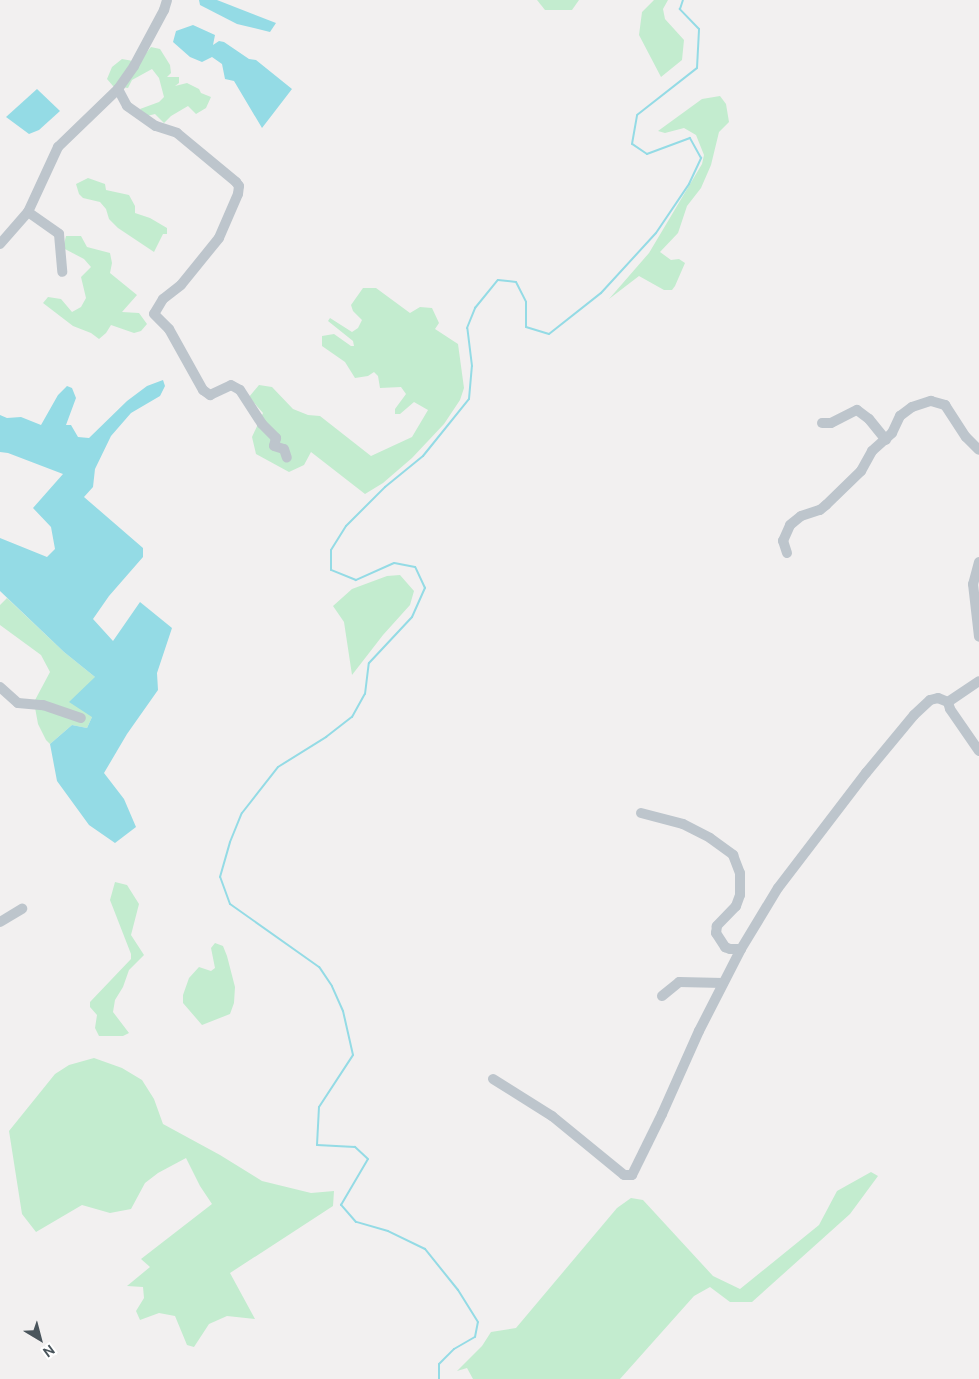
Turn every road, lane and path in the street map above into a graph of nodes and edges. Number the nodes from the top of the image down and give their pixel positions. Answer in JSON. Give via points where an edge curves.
{"nodes":[{"id":1,"x":167,"y":0,"type":"edge"},
{"id":2,"x":118,"y":89,"type":"junction"},
{"id":3,"x":28,"y":212,"type":"junction"},
{"id":4,"x":0,"y":244,"type":"edge"},
{"id":5,"x":62,"y":272,"type":"dead end"},
{"id":6,"x":822,"y":422,"type":"dead end"},
{"id":7,"x":886,"y":440,"type":"junction"},
{"id":8,"x":979,"y":450,"type":"edge"},
{"id":9,"x":288,"y":458,"type":"dead end"},
{"id":10,"x":786,"y":553,"type":"dead end"},
{"id":11,"x":979,"y":562,"type":"edge"},
{"id":12,"x":979,"y":637,"type":"edge"},
{"id":13,"x":979,"y":680,"type":"edge"},
{"id":14,"x":0,"y":687,"type":"edge"},
{"id":15,"x":948,"y":702,"type":"junction"},
{"id":16,"x":81,"y":718,"type":"dead end"},
{"id":17,"x":979,"y":752,"type":"edge"},
{"id":18,"x":641,"y":813,"type":"dead end"},
{"id":19,"x":22,"y":909,"type":"dead end"},
{"id":20,"x":0,"y":922,"type":"edge"},
{"id":21,"x":741,"y":949,"type":"junction"},
{"id":22,"x":723,"y":983,"type":"junction"},
{"id":23,"x":662,"y":996,"type":"dead end"},
{"id":24,"x":493,"y":1079,"type":"dead end"}],
"edges":[{"from":1,"to":2,"type":"street","via":[[138,60]]},
{"from":2,"to":3,"type":"street","via":[[58,147]]},
{"from":2,"to":9,"type":"street","via":[[127,106],[156,126],[177,132],[238,186],[238,194],[219,238],[181,285],[163,299],[154,314],[169,329],[203,390],[210,395],[232,385],[240,390],[262,424],[276,438],[274,446],[284,449]]},
{"from":3,"to":4,"type":"street"},
{"from":3,"to":5,"type":"street","via":[[58,234]]},
{"from":6,"to":7,"type":"street","via":[[831,424],[857,410],[864,413]]},
{"from":7,"to":8,"type":"street","via":[[904,412],[919,404],[936,401],[949,410],[966,437]]},
{"from":7,"to":10,"type":"street","via":[[872,451],[861,471],[826,505],[801,516],[790,525],[783,541]]},
{"from":11,"to":12,"type":"street","via":[[974,584]]},
{"from":13,"to":15,"type":"street"},
{"from":14,"to":16,"type":"street","via":[[18,703],[43,705]]},
{"from":15,"to":17,"type":"street"},
{"from":15,"to":21,"type":"street","via":[[938,698],[930,700],[898,733],[778,888]]},
{"from":18,"to":21,"type":"street","via":[[683,824],[733,855],[740,873],[740,895],[736,906],[717,926],[716,933],[730,949]]},
{"from":19,"to":20,"type":"street"},
{"from":21,"to":22,"type":"street"},
{"from":22,"to":23,"type":"street","via":[[679,982]]},
{"from":22,"to":24,"type":"street","via":[[632,1175],[624,1175],[552,1116]]}]}
